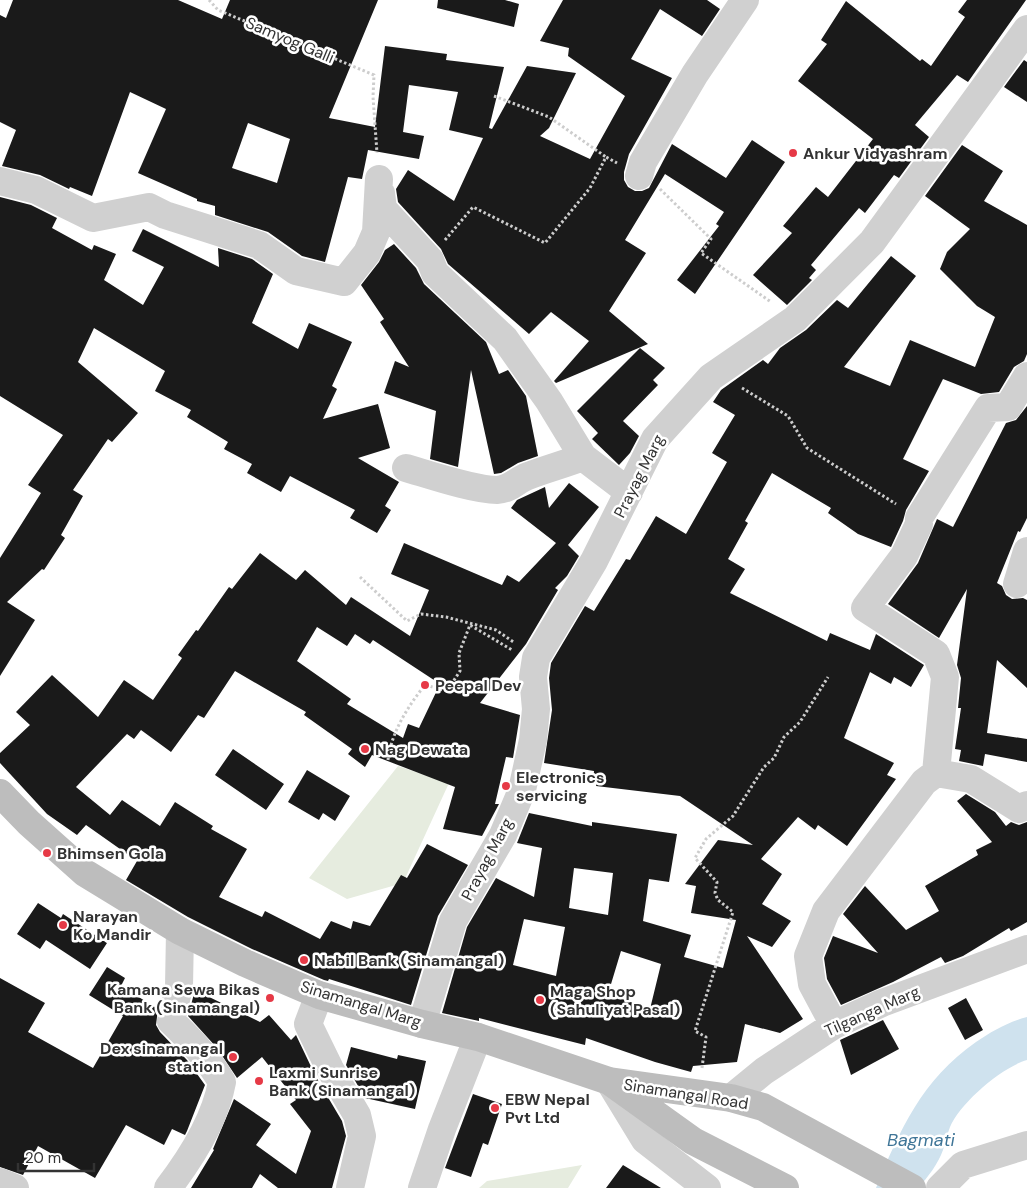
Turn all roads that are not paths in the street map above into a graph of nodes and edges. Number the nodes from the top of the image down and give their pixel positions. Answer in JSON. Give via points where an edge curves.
{"nodes":[{"id":1,"x":745,"y":0,"type":"edge"},
{"id":2,"x":1027,"y":29,"type":"edge"},
{"id":3,"x":639,"y":176,"type":"road end"},
{"id":4,"x":0,"y":182,"type":"edge"},
{"id":5,"x":1027,"y":377,"type":"edge"},
{"id":6,"x":583,"y":457,"type":"junction"},
{"id":7,"x":406,"y":468,"type":"dead end"},
{"id":8,"x":629,"y":492,"type":"junction"},
{"id":9,"x":1027,"y":551,"type":"edge"},
{"id":10,"x":1017,"y":584,"type":"dead end"},
{"id":11,"x":936,"y":773,"type":"junction"},
{"id":12,"x":0,"y":793,"type":"edge"},
{"id":13,"x":1027,"y":805,"type":"edge"},
{"id":14,"x":180,"y":931,"type":"junction"},
{"id":15,"x":1027,"y":949,"type":"edge"},
{"id":16,"x":320,"y":994,"type":"junction"},
{"id":17,"x":422,"y":1024,"type":"junction"},
{"id":18,"x":834,"y":1025,"type":"junction"},
{"id":19,"x":478,"y":1037,"type":"junction"},
{"id":20,"x":609,"y":1081,"type":"junction"},
{"id":21,"x":731,"y":1098,"type":"junction"},
{"id":22,"x":1027,"y":1145,"type":"edge"},
{"id":23,"x":0,"y":1182,"type":"edge"},
{"id":24,"x":15,"y":1188,"type":"edge"},
{"id":25,"x":168,"y":1188,"type":"edge"},
{"id":26,"x":350,"y":1188,"type":"edge"},
{"id":27,"x":422,"y":1188,"type":"edge"},
{"id":28,"x":706,"y":1188,"type":"edge"},
{"id":29,"x":785,"y":1188,"type":"edge"},
{"id":30,"x":912,"y":1188,"type":"edge"},
{"id":31,"x":940,"y":1188,"type":"edge"}],
"edges":[{"from":1,"to":3,"type":"street","via":[[695,74],[643,162]]},
{"from":2,"to":8,"type":"street","name":"Prayag Marg","via":[[872,242],[795,319],[711,377],[655,439]]},
{"from":4,"to":6,"type":"street","via":[[36,190],[93,218],[149,207],[259,245],[296,271],[344,282],[368,253],[376,232],[379,179],[383,209],[430,260],[436,272],[505,340]]},
{"from":5,"to":11,"type":"street","via":[[1008,407],[988,408],[919,518],[904,556],[865,608],[936,654],[946,677]]},
{"from":6,"to":7,"type":"street","via":[[552,470],[526,476],[514,486],[497,490]]},
{"from":6,"to":8,"type":"street"},
{"from":8,"to":17,"type":"street","name":"Prayag Marg","via":[[594,561],[527,656],[536,709],[522,790],[502,835],[453,921]]},
{"from":9,"to":10,"type":"street"},
{"from":11,"to":13,"type":"street","via":[[971,779],[1019,809]]},
{"from":11,"to":18,"type":"street","via":[[924,782],[826,911],[808,956],[808,970]]},
{"from":12,"to":14,"type":"main road","name":"Sinamangal Marg","via":[[85,873]]},
{"from":14,"to":16,"type":"main road","name":"Sinamangal Marg","via":[[245,963]]},
{"from":14,"to":25,"type":"street","via":[[179,987],[171,1020],[211,1063],[222,1082],[212,1114]]},
{"from":15,"to":18,"type":"street","name":"Tilganga Marg","via":[[882,1003]]},
{"from":16,"to":17,"type":"main road","name":"Sinamangal Marg"},
{"from":16,"to":26,"type":"street","via":[[308,1024],[357,1115],[362,1136]]},
{"from":17,"to":19,"type":"main road","name":"Sinamangal Marg"},
{"from":18,"to":21,"type":"street","name":"Tilganga Marg","via":[[764,1071]]},
{"from":19,"to":20,"type":"main road","name":"Sinamangal Marg"},
{"from":19,"to":27,"type":"street"},
{"from":20,"to":21,"type":"main road","name":"Sinamangal Road"},
{"from":20,"to":28,"type":"street","via":[[645,1140]]},
{"from":20,"to":29,"type":"main road","name":"Sinamangal Marg","via":[[693,1141]]},
{"from":21,"to":30,"type":"main road","name":"Sinamangal Road","via":[[763,1107]]},
{"from":22,"to":31,"type":"street","via":[[963,1165]]},
{"from":23,"to":24,"type":"street"}]}
